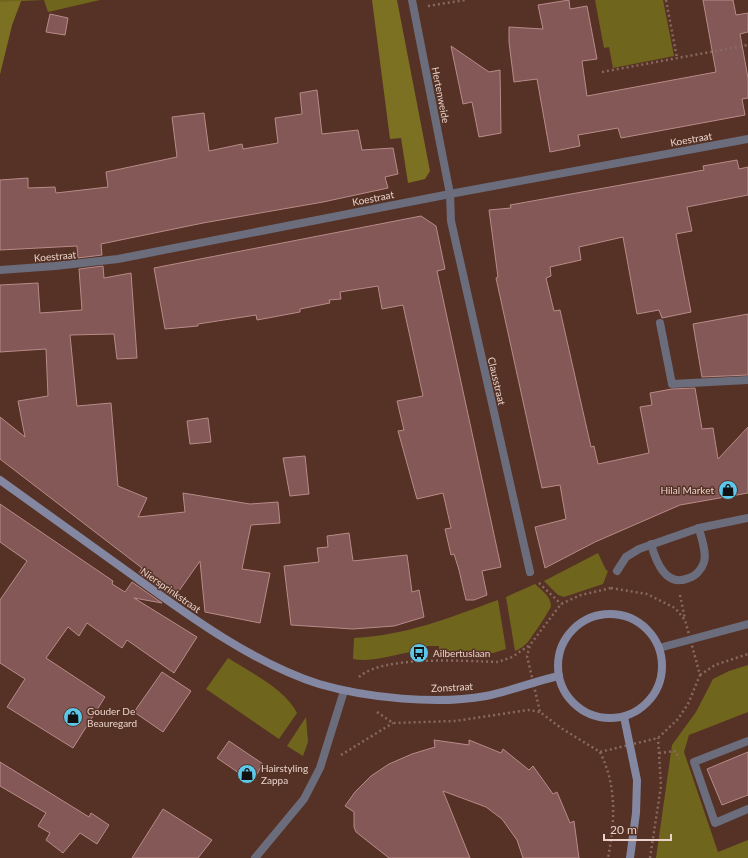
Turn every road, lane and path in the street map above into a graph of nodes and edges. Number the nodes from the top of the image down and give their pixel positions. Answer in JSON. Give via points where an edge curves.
{"nodes":[{"id":1,"x":465,"y":0,"type":"edge"},
{"id":2,"x":666,"y":0,"type":"edge"},
{"id":3,"x":413,"y":4,"type":"edge"},
{"id":4,"x":748,"y":45,"type":"edge"},
{"id":5,"x":677,"y":58,"type":"junction"},
{"id":6,"x":602,"y":72,"type":"dead end"},
{"id":7,"x":748,"y":139,"type":"edge"},
{"id":8,"x":450,"y":194,"type":"junction"},
{"id":9,"x":0,"y":270,"type":"edge"},
{"id":10,"x":660,"y":323,"type":"dead end"},
{"id":11,"x":748,"y":380,"type":"edge"},
{"id":12,"x":0,"y":480,"type":"edge"},
{"id":13,"x":748,"y":518,"type":"edge"},
{"id":14,"x":699,"y":528,"type":"junction"},
{"id":15,"x":651,"y":544,"type":"junction"},
{"id":16,"x":617,"y":571,"type":"dead end"},
{"id":17,"x":530,"y":572,"type":"dead end"},
{"id":18,"x":536,"y":579,"type":"dead end"},
{"id":19,"x":677,"y":580,"type":"junction"},
{"id":20,"x":611,"y":588,"type":"dead end"},
{"id":21,"x":561,"y":604,"type":"dead end"},
{"id":22,"x":685,"y":620,"type":"junction"},
{"id":23,"x":748,"y":624,"type":"edge"},
{"id":24,"x":691,"y":640,"type":"junction"},
{"id":25,"x":530,"y":645,"type":"dead end"},
{"id":26,"x":659,"y":648,"type":"junction"},
{"id":27,"x":748,"y":654,"type":"edge"},
{"id":28,"x":700,"y":675,"type":"junction"},
{"id":29,"x":559,"y":676,"type":"junction"},
{"id":30,"x":344,"y":691,"type":"junction"},
{"id":31,"x":624,"y":717,"type":"junction"},
{"id":32,"x":393,"y":723,"type":"dead end"},
{"id":33,"x":658,"y":738,"type":"junction"},
{"id":34,"x":748,"y":741,"type":"edge"},
{"id":35,"x":630,"y":745,"type":"junction"},
{"id":36,"x":659,"y":753,"type":"junction"},
{"id":37,"x":694,"y":762,"type":"junction"},
{"id":38,"x":320,"y":768,"type":"junction"},
{"id":39,"x":748,"y":809,"type":"edge"},
{"id":40,"x":255,"y":858,"type":"edge"},
{"id":41,"x":608,"y":858,"type":"edge"},
{"id":42,"x":630,"y":858,"type":"edge"},
{"id":43,"x":650,"y":858,"type":"edge"}],
"edges":[{"from":1,"to":3,"type":"path"},
{"from":2,"to":5,"type":"path"},
{"from":3,"to":8,"type":"street","name":"Hertenweide"},
{"from":4,"to":5,"type":"path"},
{"from":5,"to":6,"type":"path"},
{"from":7,"to":8,"type":"street","name":"Koestraat"},
{"from":8,"to":9,"type":"street","name":"Koestraat","via":[[118,259]]},
{"from":8,"to":17,"type":"street","name":"Clausstraat","via":[[451,221]]},
{"from":10,"to":11,"type":"street","via":[[672,384]]},
{"from":12,"to":30,"type":"main road","name":"Niersprinkstraat","via":[[198,622],[273,665]]},
{"from":13,"to":14,"type":"street"},
{"from":14,"to":15,"type":"street"},
{"from":14,"to":19,"type":"street","via":[[704,563],[692,577]]},
{"from":15,"to":16,"type":"street","via":[[626,557]]},
{"from":15,"to":19,"type":"street","via":[[660,569],[671,579]]},
{"from":18,"to":21,"type":"path"},
{"from":19,"to":22,"type":"path"},
{"from":20,"to":22,"type":"path","via":[[647,594],[675,608]]},
{"from":22,"to":24,"type":"path"},
{"from":23,"to":24,"type":"street"},
{"from":24,"to":26,"type":"street"},
{"from":24,"to":28,"type":"path"},
{"from":25,"to":30,"type":"path","via":[[512,657],[498,662],[403,662],[365,671]]},
{"from":26,"to":29,"type":"main road","via":[[650,633],[638,622],[616,615],[588,619],[574,629],[564,643],[559,659]]},
{"from":26,"to":31,"type":"main road","via":[[662,665],[660,682],[652,698],[639,710]]},
{"from":27,"to":28,"type":"path","via":[[715,665]]},
{"from":28,"to":33,"type":"path","via":[[688,704],[678,719]]},
{"from":29,"to":30,"type":"main road","name":"Zonstraat","via":[[486,696],[441,699],[392,698]]},
{"from":29,"to":31,"type":"main road","via":[[576,705],[590,714],[607,718]]},
{"from":30,"to":38,"type":"street"},
{"from":31,"to":35,"type":"main road"},
{"from":32,"to":38,"type":"path"},
{"from":33,"to":35,"type":"path"},
{"from":33,"to":36,"type":"path"},
{"from":34,"to":37,"type":"street"},
{"from":35,"to":41,"type":"path","via":[[600,752],[607,765],[615,806],[614,830]]},
{"from":35,"to":42,"type":"main road","via":[[637,780]]},
{"from":36,"to":37,"type":"path","via":[[676,751],[679,759],[691,758]]},
{"from":36,"to":43,"type":"path","via":[[661,786]]},
{"from":37,"to":39,"type":"street","via":[[715,823]]},
{"from":38,"to":40,"type":"street","via":[[304,799]]}]}
